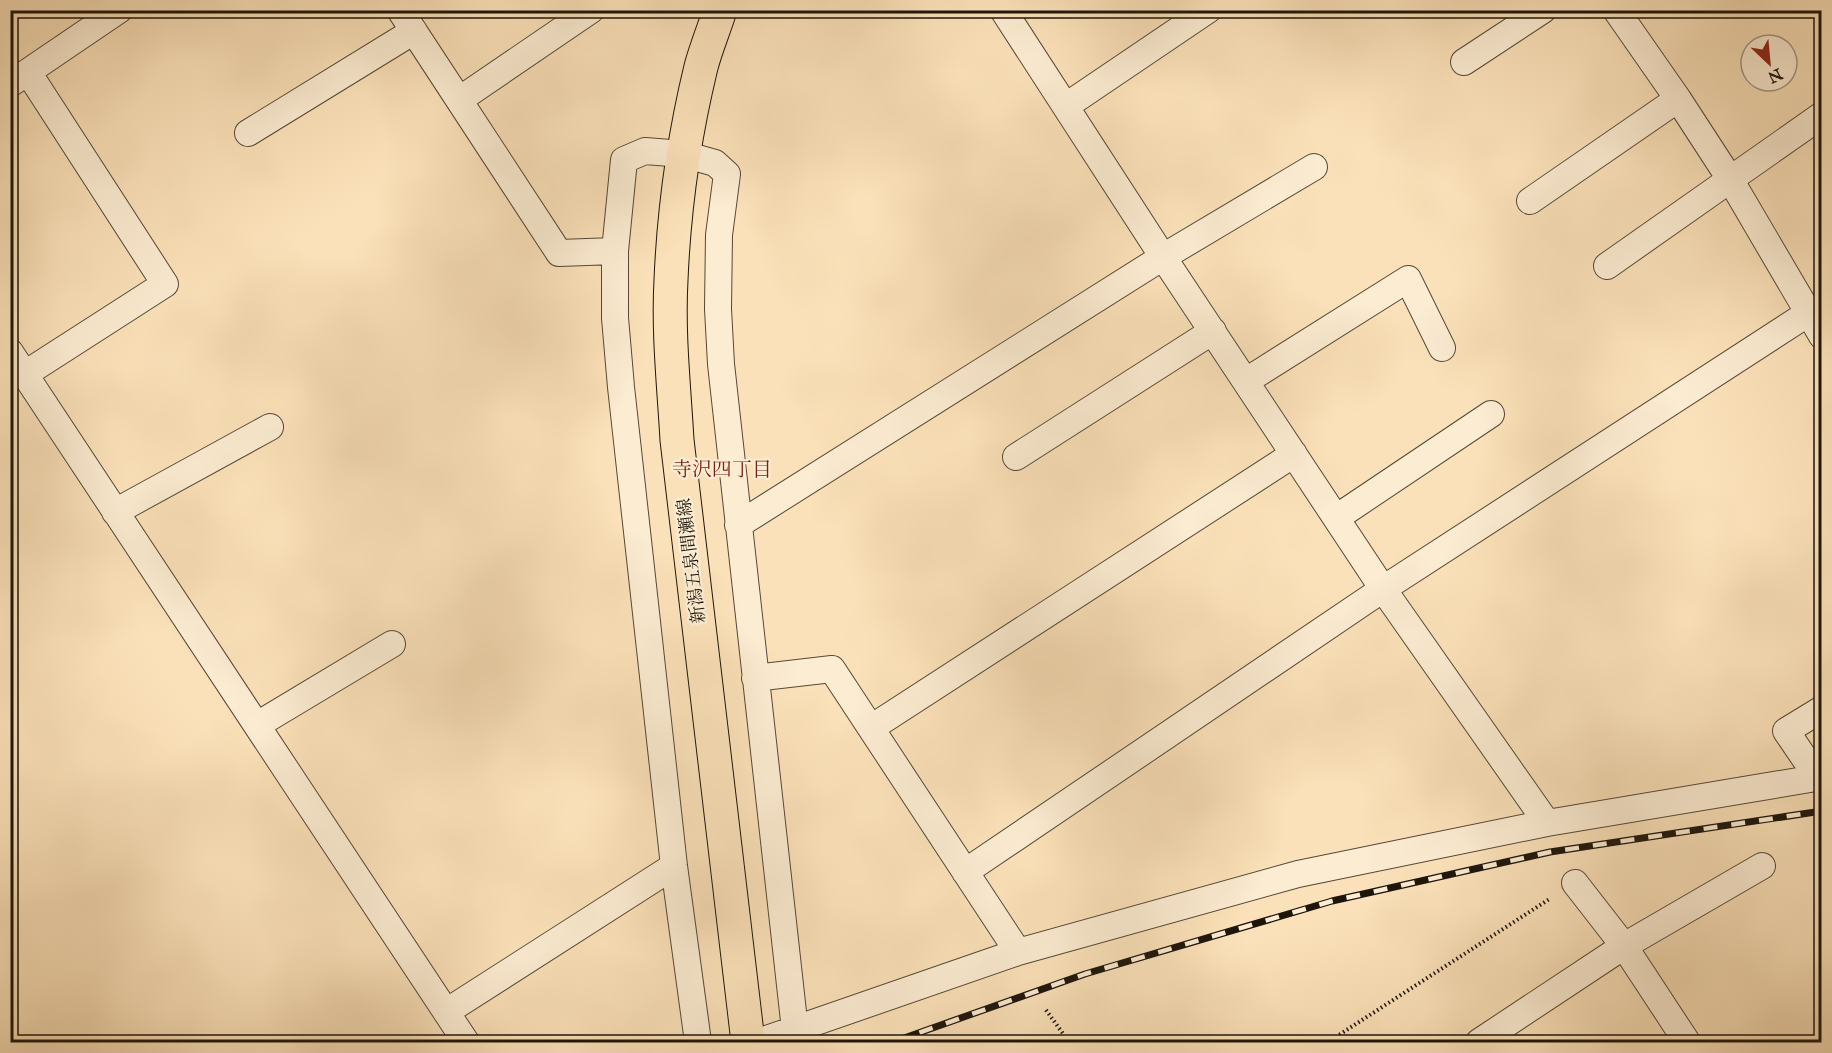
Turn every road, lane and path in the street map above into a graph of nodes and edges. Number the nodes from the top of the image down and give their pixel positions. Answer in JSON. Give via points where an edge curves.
{"nodes":[{"id":1,"x":119,"y":10,"type":"edge"},
{"id":2,"x":591,"y":10,"type":"edge"},
{"id":3,"x":720,"y":10,"type":"edge"},
{"id":4,"x":1003,"y":10,"type":"edge"},
{"id":5,"x":1208,"y":10,"type":"edge"},
{"id":6,"x":1543,"y":10,"type":"edge"},
{"id":7,"x":1616,"y":10,"type":"edge"},
{"id":8,"x":407,"y":21,"type":"edge"},
{"id":9,"x":1464,"y":62,"type":"dead end"},
{"id":10,"x":19,"y":78,"type":"edge"},
{"id":11,"x":1678,"y":99,"type":"junction"},
{"id":12,"x":459,"y":100,"type":"junction"},
{"id":13,"x":1065,"y":106,"type":"junction"},
{"id":14,"x":1821,"y":115,"type":"edge"},
{"id":15,"x":248,"y":133,"type":"dead end"},
{"id":16,"x":683,"y":154,"type":"junction"},
{"id":17,"x":1314,"y":167,"type":"dead end"},
{"id":18,"x":1730,"y":179,"type":"junction"},
{"id":19,"x":1530,"y":201,"type":"dead end"},
{"id":20,"x":615,"y":250,"type":"junction"},
{"id":21,"x":1163,"y":257,"type":"junction"},
{"id":22,"x":1607,"y":266,"type":"dead end"},
{"id":23,"x":1807,"y":314,"type":"junction"},
{"id":24,"x":1213,"y":331,"type":"junction"},
{"id":25,"x":1821,"y":336,"type":"edge"},
{"id":26,"x":1442,"y":348,"type":"dead end"},
{"id":27,"x":10,"y":352,"type":"edge"},
{"id":28,"x":25,"y":374,"type":"junction"},
{"id":29,"x":1246,"y":381,"type":"junction"},
{"id":30,"x":1491,"y":414,"type":"dead end"},
{"id":31,"x":270,"y":427,"type":"dead end"},
{"id":32,"x":1294,"y":454,"type":"junction"},
{"id":33,"x":1016,"y":457,"type":"dead end"},
{"id":34,"x":115,"y":512,"type":"junction"},
{"id":35,"x":1336,"y":518,"type":"junction"},
{"id":36,"x":738,"y":525,"type":"junction"},
{"id":37,"x":1383,"y":589,"type":"junction"},
{"id":38,"x":392,"y":644,"type":"dead end"},
{"id":39,"x":755,"y":678,"type":"junction"},
{"id":40,"x":1821,"y":709,"type":"edge"},
{"id":41,"x":256,"y":725,"type":"junction"},
{"id":42,"x":871,"y":728,"type":"junction"},
{"id":43,"x":1820,"y":777,"type":"edge"},
{"id":44,"x":1547,"y":823,"type":"junction"},
{"id":45,"x":675,"y":866,"type":"junction"},
{"id":46,"x":1762,"y":866,"type":"dead end"},
{"id":47,"x":965,"y":872,"type":"junction"},
{"id":48,"x":1575,"y":883,"type":"joint"},
{"id":49,"x":1624,"y":946,"type":"junction"},
{"id":50,"x":1018,"y":952,"type":"junction"},
{"id":51,"x":1046,"y":1010,"type":"dead end"},
{"id":52,"x":446,"y":1012,"type":"junction"},
{"id":53,"x":795,"y":1030,"type":"junction"},
{"id":54,"x":466,"y":1042,"type":"edge"},
{"id":55,"x":698,"y":1042,"type":"edge"},
{"id":56,"x":748,"y":1042,"type":"edge"},
{"id":57,"x":758,"y":1042,"type":"edge"},
{"id":58,"x":1068,"y":1042,"type":"edge"},
{"id":59,"x":1328,"y":1042,"type":"edge"},
{"id":60,"x":1479,"y":1042,"type":"edge"},
{"id":61,"x":1687,"y":1042,"type":"edge"}],
"edges":[{"from":1,"to":10,"type":"street"},
{"from":2,"to":12,"type":"street"},
{"from":3,"to":16,"type":"main road","name":"新潟五泉間瀬線","via":[[702,65]]},
{"from":4,"to":13,"type":"street"},
{"from":5,"to":13,"type":"street"},
{"from":6,"to":9,"type":"street"},
{"from":7,"to":11,"type":"street"},
{"from":8,"to":12,"type":"street"},
{"from":8,"to":15,"type":"street"},
{"from":10,"to":28,"type":"street","via":[[165,284]]},
{"from":11,"to":18,"type":"street"},
{"from":11,"to":19,"type":"street"},
{"from":12,"to":20,"type":"street","via":[[559,253]]},
{"from":13,"to":21,"type":"street"},
{"from":14,"to":18,"type":"street"},
{"from":16,"to":20,"type":"street","via":[[645,151],[624,160]]},
{"from":16,"to":36,"type":"street","via":[[715,163],[727,174],[719,235],[718,309]]},
{"from":16,"to":56,"type":"main road","name":"新潟五泉間瀬線","via":[[670,282],[677,440]]},
{"from":17,"to":21,"type":"street"},
{"from":18,"to":22,"type":"street"},
{"from":18,"to":23,"type":"street"},
{"from":20,"to":45,"type":"street","via":[[621,387]]},
{"from":21,"to":24,"type":"street"},
{"from":21,"to":36,"type":"street"},
{"from":23,"to":25,"type":"street"},
{"from":23,"to":37,"type":"street"},
{"from":24,"to":29,"type":"street"},
{"from":24,"to":33,"type":"street"},
{"from":26,"to":29,"type":"street","via":[[1408,279]]},
{"from":27,"to":28,"type":"street"},
{"from":28,"to":34,"type":"street"},
{"from":29,"to":32,"type":"street"},
{"from":30,"to":35,"type":"street"},
{"from":31,"to":34,"type":"street"},
{"from":32,"to":35,"type":"street"},
{"from":32,"to":42,"type":"street"},
{"from":34,"to":41,"type":"street"},
{"from":35,"to":37,"type":"street"},
{"from":36,"to":39,"type":"street"},
{"from":37,"to":44,"type":"street"},
{"from":37,"to":47,"type":"street"},
{"from":38,"to":41,"type":"street"},
{"from":39,"to":42,"type":"street","via":[[832,669]]},
{"from":39,"to":53,"type":"street"},
{"from":40,"to":43,"type":"street","via":[[1786,730]]},
{"from":41,"to":52,"type":"street"},
{"from":42,"to":47,"type":"street"},
{"from":43,"to":44,"type":"street"},
{"from":44,"to":50,"type":"street","via":[[1298,874]]},
{"from":45,"to":52,"type":"street"},
{"from":45,"to":55,"type":"street"},
{"from":46,"to":49,"type":"street"},
{"from":47,"to":50,"type":"street"},
{"from":48,"to":49,"type":"street"},
{"from":48,"to":59,"type":"path"},
{"from":49,"to":60,"type":"street"},
{"from":49,"to":61,"type":"street"},
{"from":50,"to":53,"type":"street"},
{"from":51,"to":58,"type":"path"},
{"from":52,"to":54,"type":"street"},
{"from":53,"to":57,"type":"street"}]}
